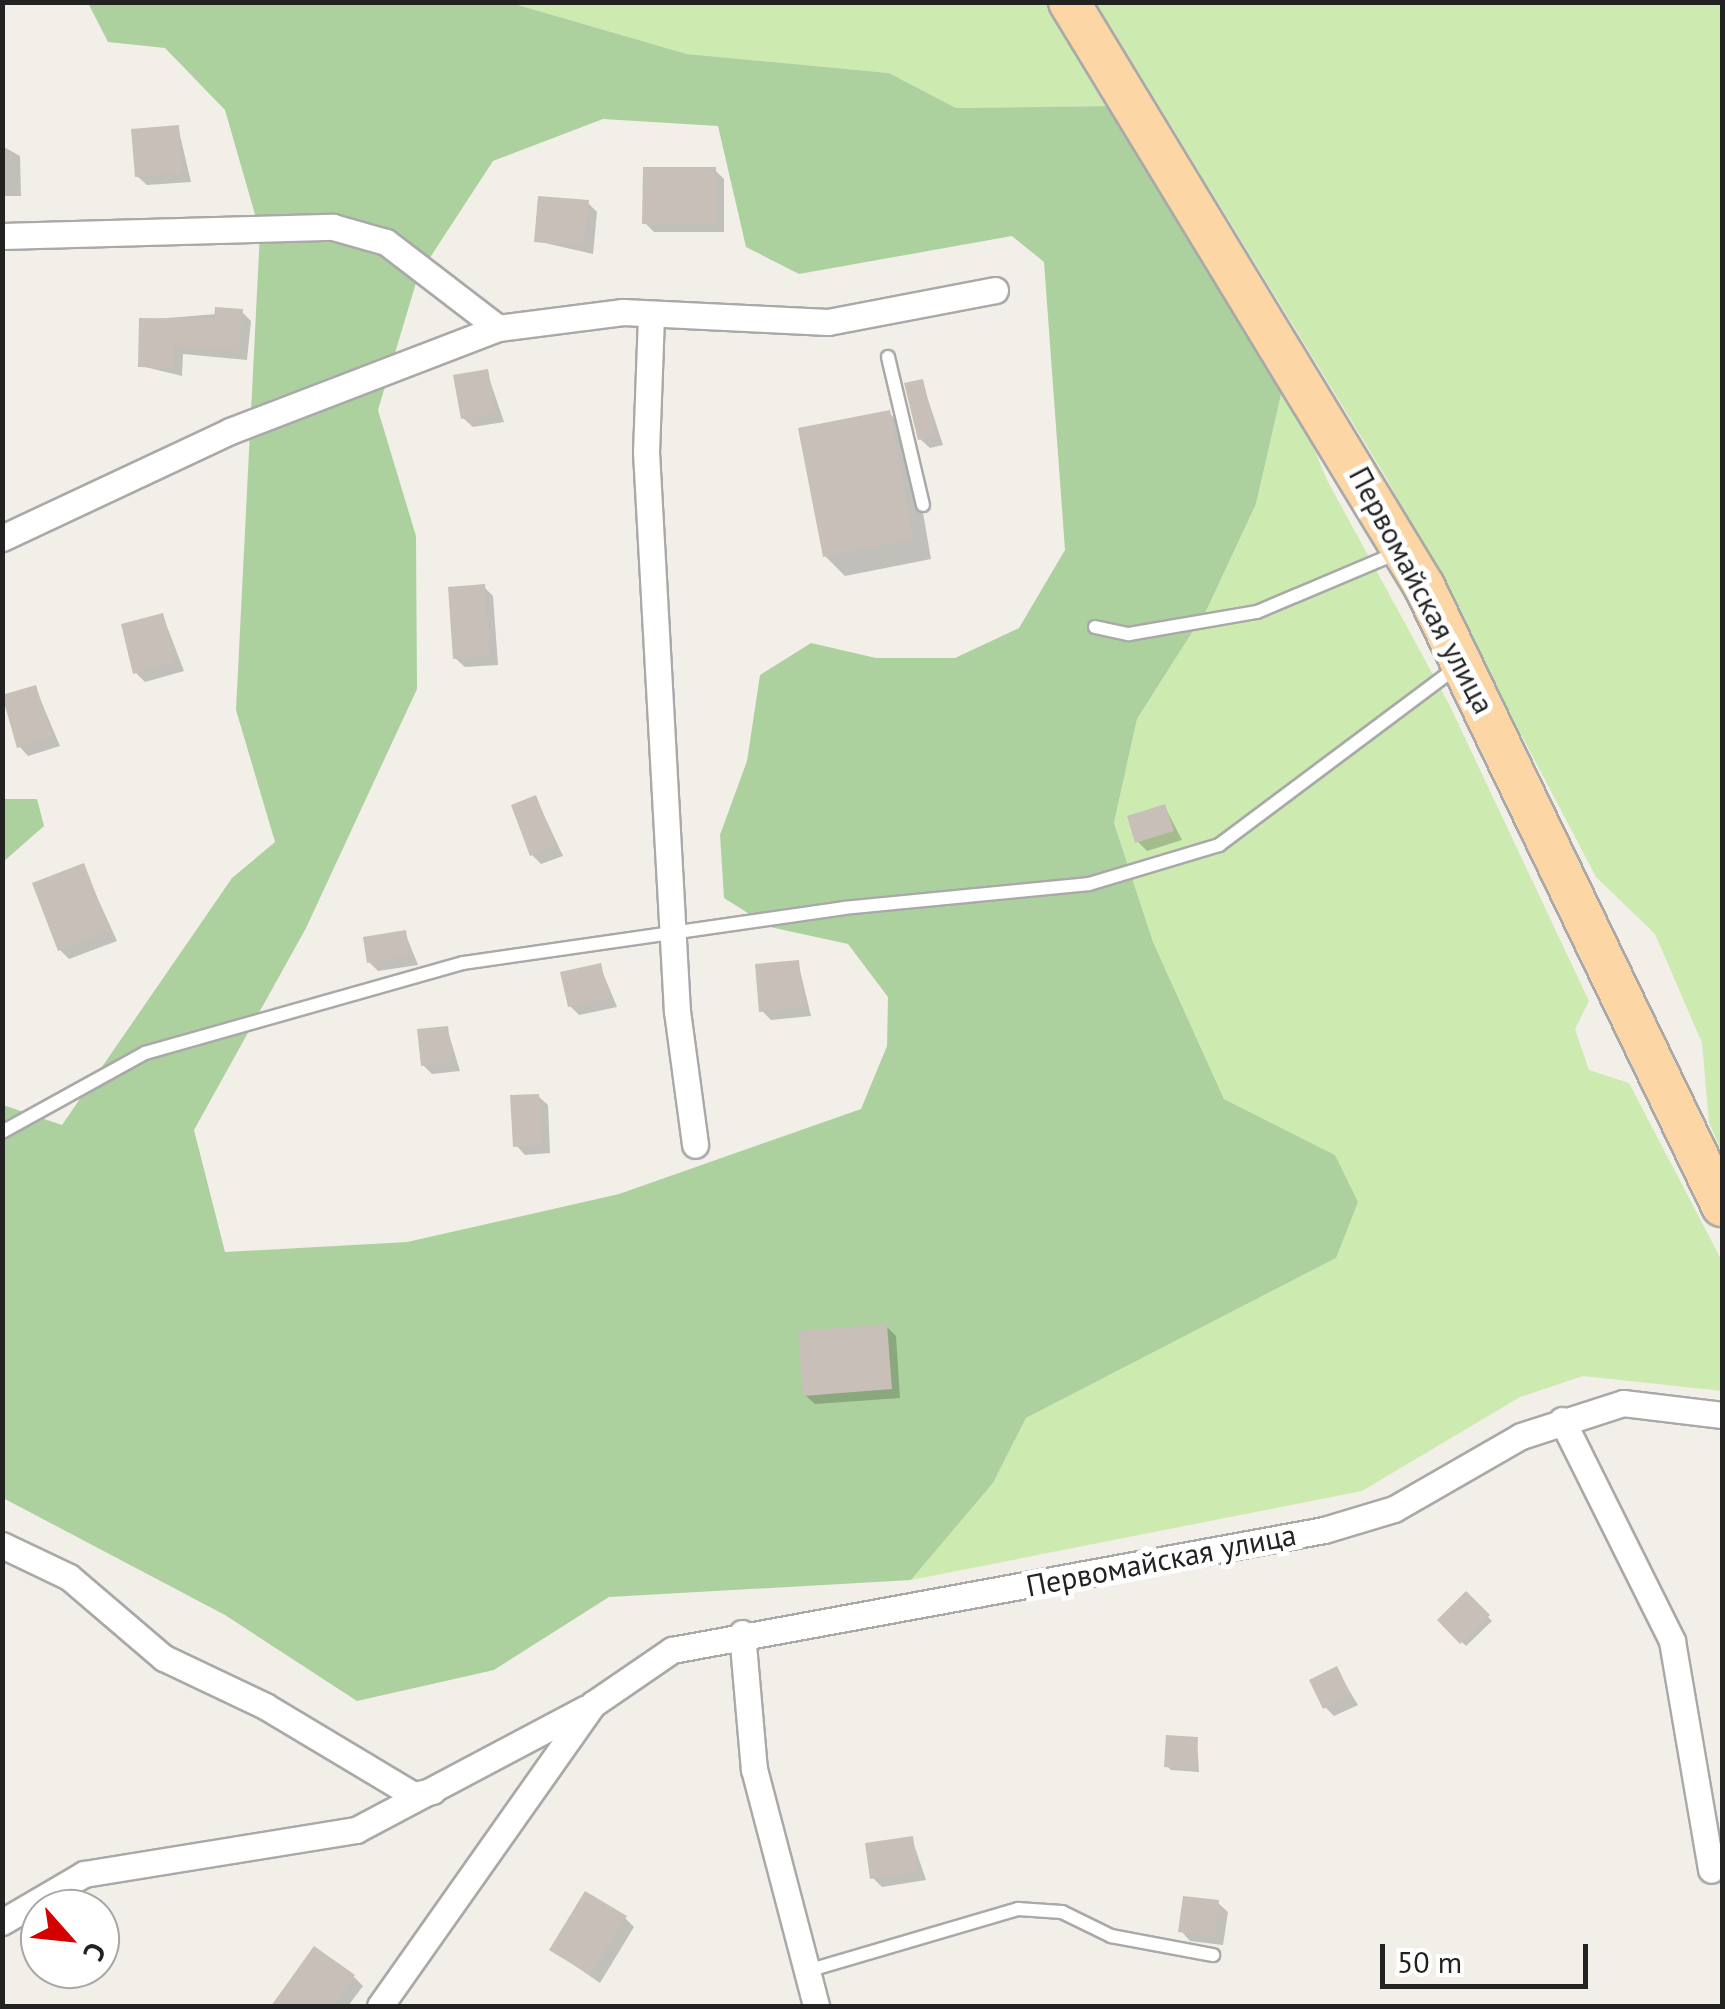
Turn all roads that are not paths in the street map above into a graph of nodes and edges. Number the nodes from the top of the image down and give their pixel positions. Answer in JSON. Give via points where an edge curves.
{"nodes":[{"id":1,"x":1069,"y":2,"type":"edge"},
{"id":2,"x":2,"y":236,"type":"edge"},
{"id":3,"x":995,"y":290,"type":"dead end"},
{"id":4,"x":651,"y":316,"type":"junction"},
{"id":5,"x":498,"y":328,"type":"junction"},
{"id":6,"x":888,"y":356,"type":"dead end"},
{"id":7,"x":924,"y":505,"type":"dead end"},
{"id":8,"x":2,"y":538,"type":"edge"},
{"id":9,"x":1404,"y":550,"type":"junction"},
{"id":10,"x":1095,"y":627,"type":"dead end"},
{"id":11,"x":1463,"y":662,"type":"junction"},
{"id":12,"x":678,"y":934,"type":"junction"},
{"id":13,"x":2,"y":1132,"type":"edge"},
{"id":14,"x":695,"y":1145,"type":"dead end"},
{"id":15,"x":1722,"y":1206,"type":"edge"},
{"id":16,"x":1722,"y":1415,"type":"edge"},
{"id":17,"x":1562,"y":1420,"type":"junction"},
{"id":18,"x":2,"y":1544,"type":"edge"},
{"id":19,"x":742,"y":1633,"type":"junction"},
{"id":20,"x":594,"y":1704,"type":"junction"},
{"id":21,"x":444,"y":1789,"type":"junction"},
{"id":22,"x":1711,"y":1870,"type":"dead end"},
{"id":23,"x":2,"y":1922,"type":"edge"},
{"id":24,"x":1212,"y":1955,"type":"dead end"},
{"id":25,"x":801,"y":1972,"type":"junction"},
{"id":26,"x":380,"y":2006,"type":"edge"},
{"id":27,"x":816,"y":2006,"type":"edge"}],
"edges":[{"from":1,"to":9,"type":"main road","name":"Первомайская улица"},
{"from":2,"to":5,"type":"street","via":[[333,227],[386,242]]},
{"from":3,"to":4,"type":"street","via":[[828,322]]},
{"from":4,"to":5,"type":"street"},
{"from":4,"to":12,"type":"street","via":[[646,452]]},
{"from":5,"to":8,"type":"street","via":[[230,431]]},
{"from":6,"to":7,"type":"lane"},
{"from":9,"to":10,"type":"lane","via":[[1257,612],[1129,634]]},
{"from":9,"to":11,"type":"main road","name":"Первомайская улица"},
{"from":11,"to":12,"type":"lane","via":[[1219,845],[1090,884]]},
{"from":11,"to":15,"type":"main road","name":"Первомайская улица"},
{"from":12,"to":13,"type":"lane","via":[[462,963],[298,1006],[145,1053]]},
{"from":12,"to":14,"type":"street","via":[[677,1011]]},
{"from":16,"to":17,"type":"street","name":"Первомайская улица","via":[[1623,1404]]},
{"from":17,"to":19,"type":"street","name":"Первомайская улица","via":[[1394,1509],[1324,1530],[891,1614]]},
{"from":17,"to":22,"type":"street","via":[[1672,1641]]},
{"from":18,"to":21,"type":"street","via":[[69,1577],[164,1658],[220,1690],[265,1706],[414,1795]]},
{"from":19,"to":20,"type":"street","name":"Первомайская улица","via":[[672,1650]]},
{"from":19,"to":25,"type":"street","via":[[754,1769]]},
{"from":20,"to":21,"type":"street","name":"Первомайская улица"},
{"from":20,"to":26,"type":"street","name":"Первомайская улица"},
{"from":21,"to":23,"type":"street","name":"Первомайская улица","via":[[356,1830],[84,1874]]},
{"from":24,"to":25,"type":"lane","via":[[1112,1936],[1062,1912],[1018,1908]]},
{"from":25,"to":27,"type":"street"}]}
